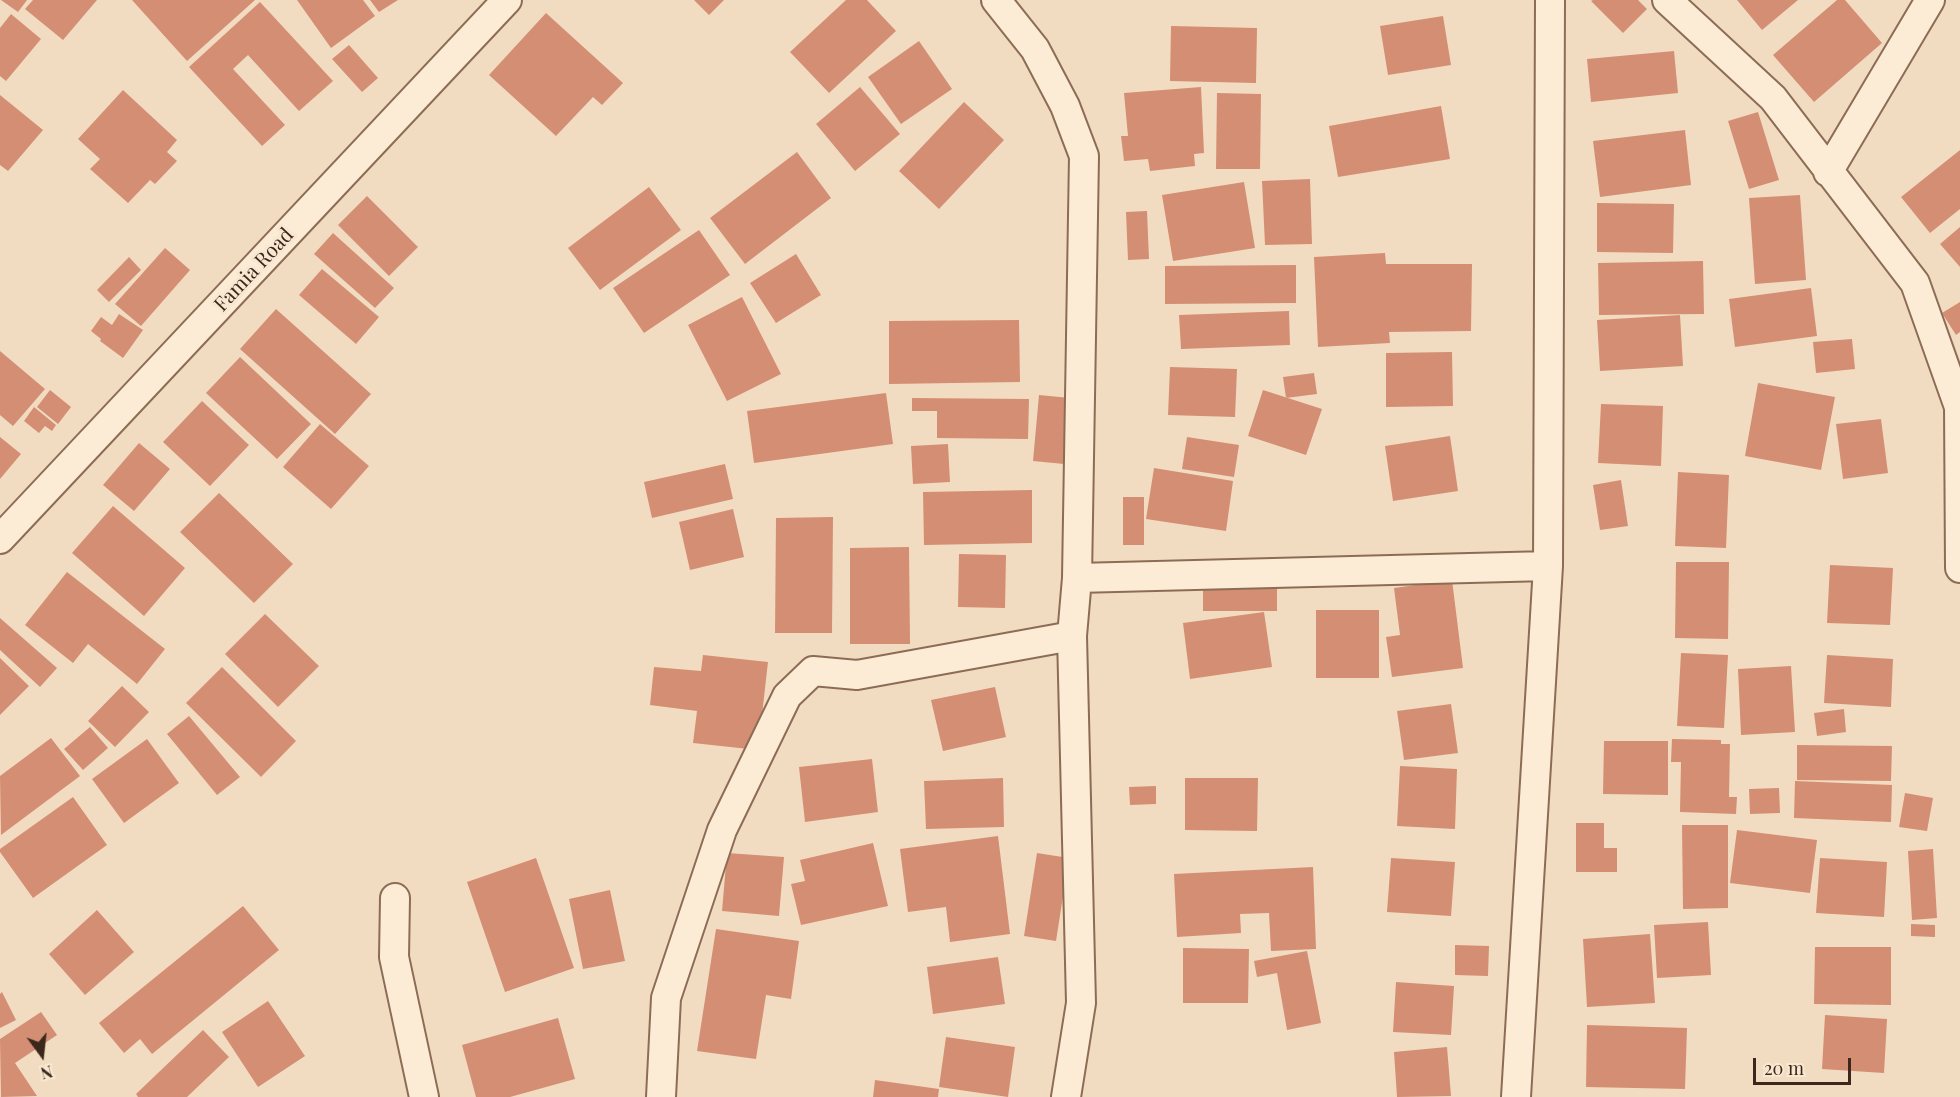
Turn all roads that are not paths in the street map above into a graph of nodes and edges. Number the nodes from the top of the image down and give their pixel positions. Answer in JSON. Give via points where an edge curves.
{"nodes":[{"id":1,"x":507,"y":0,"type":"edge"},
{"id":2,"x":996,"y":0,"type":"edge"},
{"id":3,"x":1550,"y":0,"type":"edge"},
{"id":4,"x":1667,"y":0,"type":"edge"},
{"id":5,"x":1930,"y":0,"type":"edge"},
{"id":6,"x":1828,"y":172,"type":"junction"},
{"id":7,"x":1959,"y":407,"type":"edge"},
{"id":8,"x":0,"y":539,"type":"edge"},
{"id":9,"x":1548,"y":566,"type":"junction"},
{"id":10,"x":1960,"y":568,"type":"edge"},
{"id":11,"x":1077,"y":578,"type":"junction"},
{"id":12,"x":1072,"y":636,"type":"junction"},
{"id":13,"x":395,"y":898,"type":"dead end"},
{"id":14,"x":424,"y":1097,"type":"edge"},
{"id":15,"x":661,"y":1097,"type":"edge"},
{"id":16,"x":1066,"y":1097,"type":"edge"},
{"id":17,"x":1516,"y":1097,"type":"edge"}],
"edges":[{"from":1,"to":8,"type":"street","name":"Famia Road"},
{"from":2,"to":11,"type":"street","via":[[1035,49],[1065,106],[1084,156]]},
{"from":3,"to":9,"type":"street"},
{"from":4,"to":6,"type":"street","via":[[1773,98]]},
{"from":5,"to":6,"type":"street"},
{"from":6,"to":7,"type":"street","via":[[1915,284]]},
{"from":7,"to":10,"type":"street"},
{"from":9,"to":11,"type":"street"},
{"from":9,"to":17,"type":"street"},
{"from":11,"to":12,"type":"street"},
{"from":12,"to":15,"type":"street","via":[[856,675],[813,671],[787,696],[722,830],[666,998]]},
{"from":12,"to":16,"type":"street","via":[[1081,1003]]},
{"from":13,"to":14,"type":"street","via":[[394,957]]}]}
